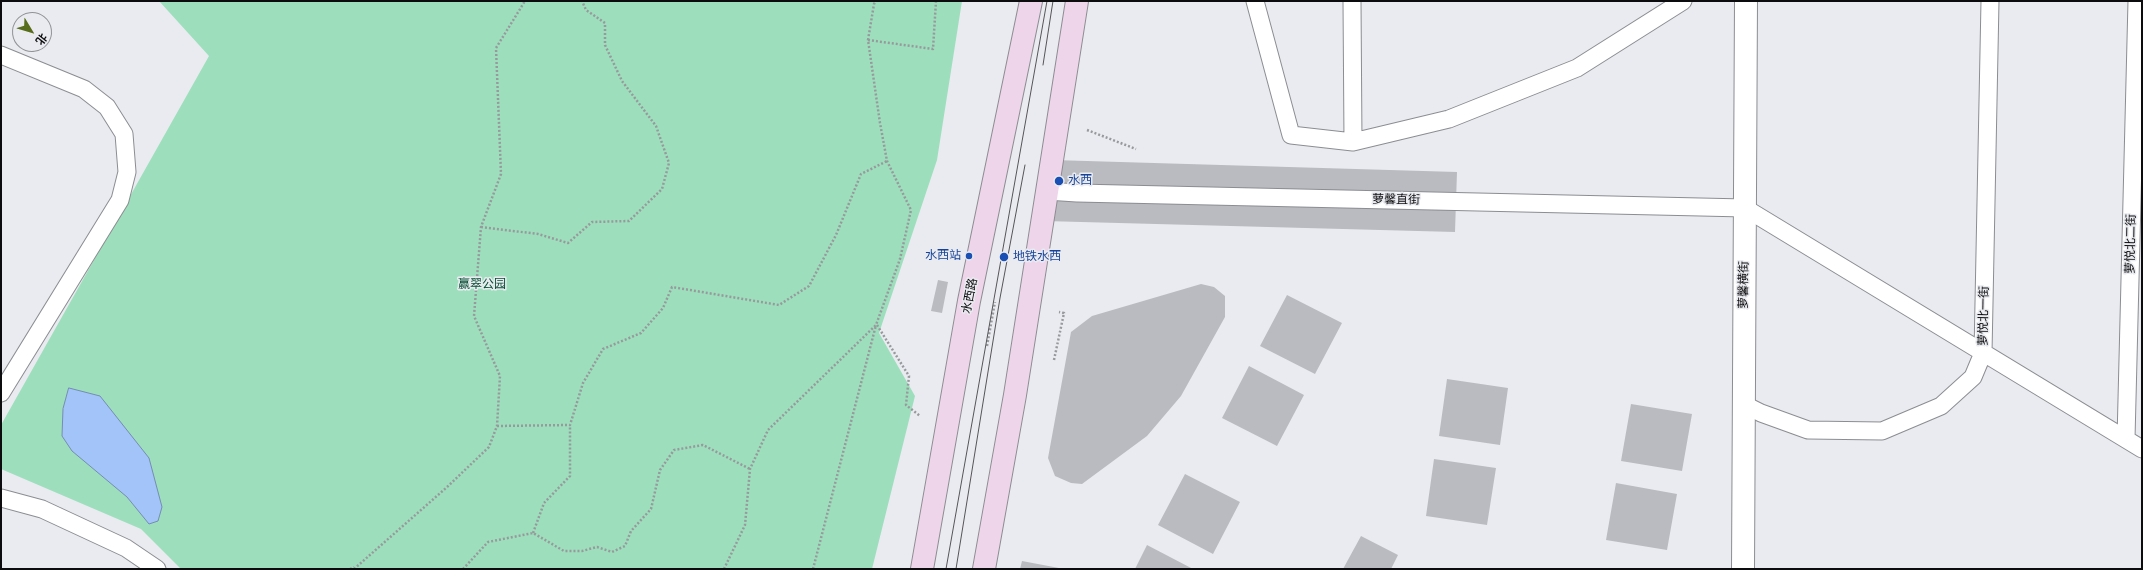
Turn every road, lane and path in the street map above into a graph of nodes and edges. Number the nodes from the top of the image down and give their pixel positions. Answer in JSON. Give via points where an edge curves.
{"nodes":[{"id":1,"x":525,"y":1,"type":"edge"},
{"id":2,"x":582,"y":1,"type":"edge"},
{"id":3,"x":876,"y":1,"type":"edge"},
{"id":4,"x":936,"y":1,"type":"edge"},
{"id":5,"x":1031,"y":1,"type":"edge"},
{"id":6,"x":1077,"y":1,"type":"edge"},
{"id":7,"x":1255,"y":1,"type":"edge"},
{"id":8,"x":1352,"y":1,"type":"edge"},
{"id":9,"x":1683,"y":1,"type":"edge"},
{"id":10,"x":1746,"y":1,"type":"edge"},
{"id":11,"x":1990,"y":1,"type":"edge"},
{"id":12,"x":2137,"y":1,"type":"edge"},
{"id":13,"x":868,"y":40,"type":"junction"},
{"id":14,"x":1,"y":55,"type":"edge"},
{"id":15,"x":1087,"y":130,"type":"dead end"},
{"id":16,"x":1352,"y":142,"type":"junction"},
{"id":17,"x":1136,"y":149,"type":"dead end"},
{"id":18,"x":887,"y":161,"type":"junction"},
{"id":19,"x":1047,"y":191,"type":"junction"},
{"id":20,"x":1745,"y":208,"type":"junction"},
{"id":21,"x":481,"y":227,"type":"junction"},
{"id":22,"x":995,"y":302,"type":"dead end"},
{"id":23,"x":1059,"y":312,"type":"dead end"},
{"id":24,"x":876,"y":325,"type":"junction"},
{"id":25,"x":987,"y":346,"type":"dead end"},
{"id":26,"x":1983,"y":353,"type":"junction"},
{"id":27,"x":1054,"y":360,"type":"dead end"},
{"id":28,"x":1,"y":393,"type":"edge"},
{"id":29,"x":1743,"y":404,"type":"junction"},
{"id":30,"x":920,"y":416,"type":"dead end"},
{"id":31,"x":570,"y":425,"type":"junction"},
{"id":32,"x":497,"y":426,"type":"junction"},
{"id":33,"x":2126,"y":439,"type":"junction"},
{"id":34,"x":2142,"y":449,"type":"edge"},
{"id":35,"x":750,"y":469,"type":"junction"},
{"id":36,"x":1,"y":498,"type":"edge"},
{"id":37,"x":533,"y":533,"type":"junction"},
{"id":38,"x":354,"y":568,"type":"edge"},
{"id":39,"x":157,"y":569,"type":"edge"},
{"id":40,"x":350,"y":569,"type":"edge"},
{"id":41,"x":463,"y":569,"type":"edge"},
{"id":42,"x":724,"y":569,"type":"edge"},
{"id":43,"x":812,"y":569,"type":"edge"},
{"id":44,"x":922,"y":569,"type":"edge"},
{"id":45,"x":984,"y":569,"type":"edge"},
{"id":46,"x":1743,"y":569,"type":"edge"}],
"edges":[{"from":1,"to":21,"type":"path","via":[[496,48],[501,174]]},
{"from":2,"to":21,"type":"path","via":[[586,10],[605,23],[605,45],[622,81],[656,126],[669,163],[662,189],[629,221],[592,222],[568,242],[538,234]]},
{"from":3,"to":13,"type":"path"},
{"from":4,"to":13,"type":"path","via":[[933,49]]},
{"from":5,"to":44,"type":"main road","name":"水西路","via":[[969,302]]},
{"from":6,"to":19,"type":"main road"},
{"from":7,"to":16,"type":"street","via":[[1291,136]]},
{"from":8,"to":16,"type":"street"},
{"from":9,"to":16,"type":"street","via":[[1577,68],[1449,119]]},
{"from":10,"to":20,"type":"street","name":"萝馨横街"},
{"from":11,"to":26,"type":"street","name":"萝悦北一街"},
{"from":12,"to":33,"type":"street","name":"萝悦北二街"},
{"from":13,"to":18,"type":"path"},
{"from":14,"to":28,"type":"street","via":[[84,89],[107,107],[124,134],[127,172],[120,200]]},
{"from":15,"to":17,"type":"path"},
{"from":18,"to":24,"type":"path","via":[[911,210],[900,259]]},
{"from":18,"to":31,"type":"path","via":[[861,174],[836,235],[809,286],[779,305],[672,287],[663,308],[641,333],[603,349],[583,384]]},
{"from":19,"to":20,"type":"street","name":"萝馨直街"},
{"from":19,"to":45,"type":"main road","via":[[1014,402]]},
{"from":20,"to":26,"type":"street"},
{"from":20,"to":29,"type":"street","name":"萝馨横街"},
{"from":21,"to":32,"type":"path","via":[[474,316],[500,376]]},
{"from":22,"to":25,"type":"path"},
{"from":23,"to":27,"type":"path","via":[[1064,313]]},
{"from":24,"to":30,"type":"path","via":[[909,376],[906,406]]},
{"from":24,"to":35,"type":"path","via":[[768,430]]},
{"from":24,"to":43,"type":"path"},
{"from":26,"to":29,"type":"street","name":"萝悦北一街","via":[[1973,377],[1941,406],[1882,431],[1808,430]]},
{"from":26,"to":33,"type":"street"},
{"from":29,"to":46,"type":"street","name":"萝馨横街"},
{"from":31,"to":32,"type":"path"},
{"from":31,"to":37,"type":"path","via":[[570,476],[544,503]]},
{"from":32,"to":38,"type":"path","via":[[489,447]]},
{"from":33,"to":34,"type":"street"},
{"from":35,"to":37,"type":"path","via":[[702,445],[674,450],[660,470],[651,509],[631,531],[625,546],[612,552],[597,547],[582,551],[564,551]]},
{"from":35,"to":42,"type":"path","via":[[745,525]]},
{"from":36,"to":39,"type":"street","via":[[42,509],[126,548]]},
{"from":37,"to":41,"type":"path","via":[[488,542]]},
{"from":38,"to":40,"type":"path"}]}
